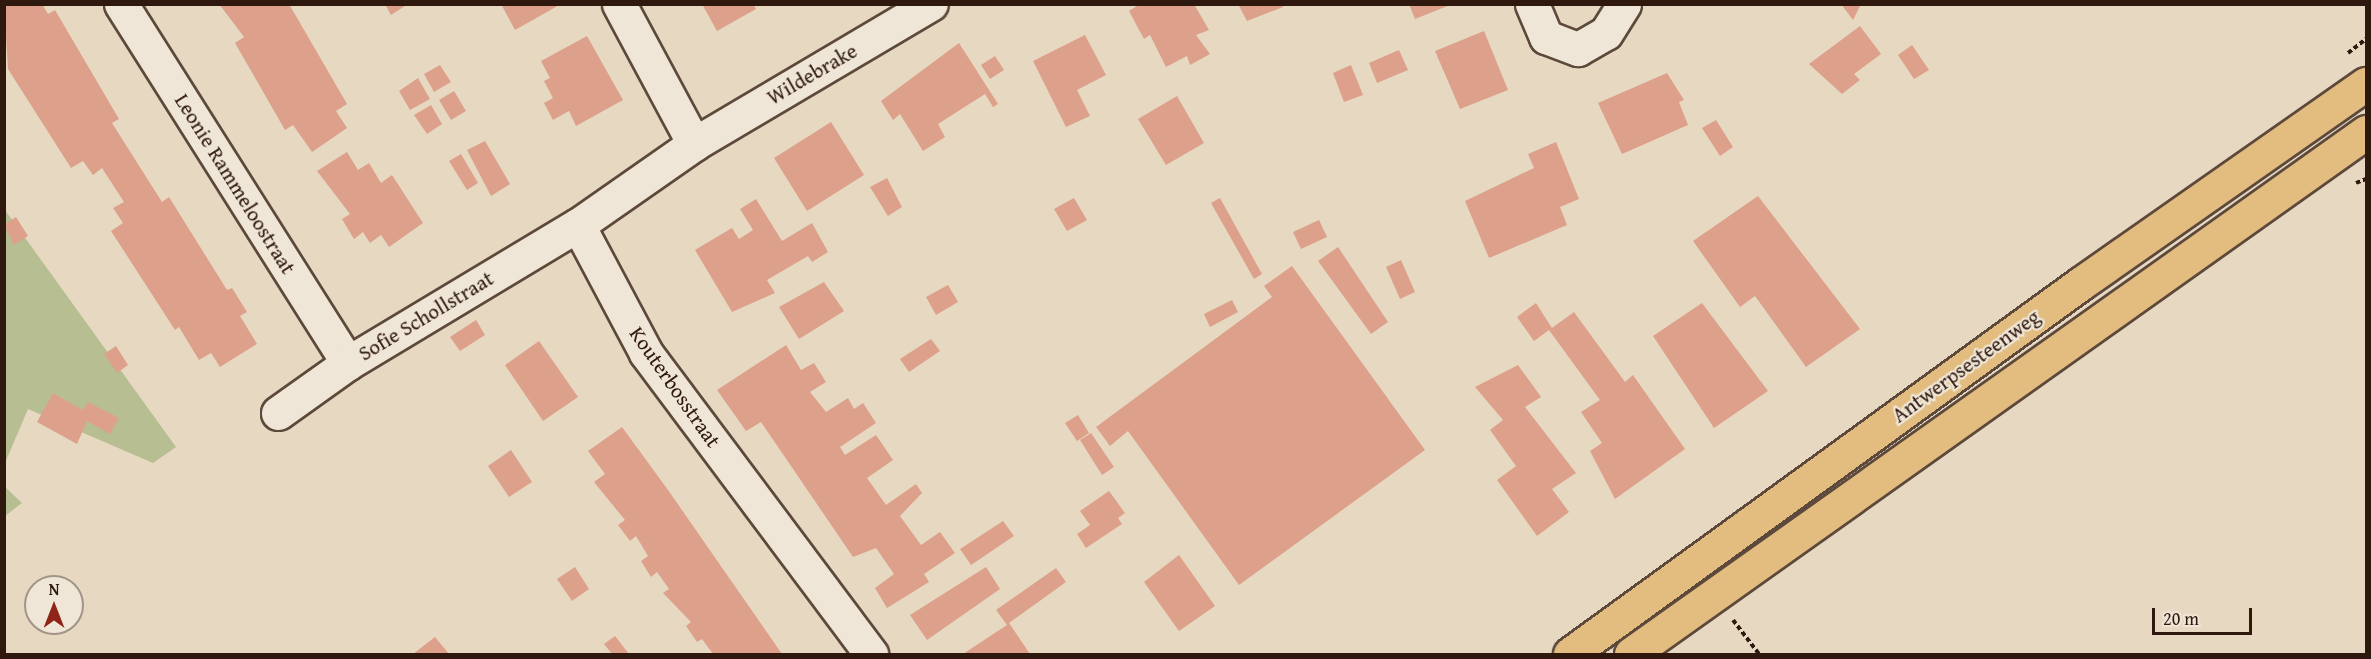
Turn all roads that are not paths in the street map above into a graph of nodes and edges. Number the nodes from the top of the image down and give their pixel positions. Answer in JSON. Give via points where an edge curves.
{"nodes":[{"id":1,"x":121,"y":4,"type":"edge"},
{"id":2,"x":619,"y":4,"type":"edge"},
{"id":3,"x":931,"y":4,"type":"edge"},
{"id":4,"x":1532,"y":4,"type":"edge"},
{"id":5,"x":1624,"y":4,"type":"edge"},
{"id":6,"x":2367,"y":84,"type":"edge"},
{"id":7,"x":2367,"y":132,"type":"edge"},
{"id":8,"x":694,"y":144,"type":"junction"},
{"id":9,"x":578,"y":225,"type":"junction"},
{"id":10,"x":348,"y":363,"type":"junction"},
{"id":11,"x":278,"y":413,"type":"dead end"},
{"id":12,"x":871,"y":654,"type":"edge"},
{"id":13,"x":1570,"y":654,"type":"edge"},
{"id":14,"x":1631,"y":654,"type":"edge"}],
"edges":[{"from":1,"to":10,"type":"street","name":"Leonie Rammeloostraat"},
{"from":2,"to":8,"type":"street"},
{"from":3,"to":8,"type":"street","name":"Wildebrake"},
{"from":4,"to":5,"type":"street","via":[[1546,37],[1578,49],[1606,33]]},
{"from":6,"to":13,"type":"main road","name":"Antwerpsesteenweg","via":[[2098,271]]},
{"from":7,"to":14,"type":"main road","name":"Antwerpsesteenweg"},
{"from":8,"to":9,"type":"street"},
{"from":9,"to":10,"type":"street","name":"Sofie Schollstraat"},
{"from":9,"to":12,"type":"street","name":"Kouterbosstraat","via":[[646,353]]},
{"from":10,"to":11,"type":"street","name":"Sofie Schollstraat"}]}
